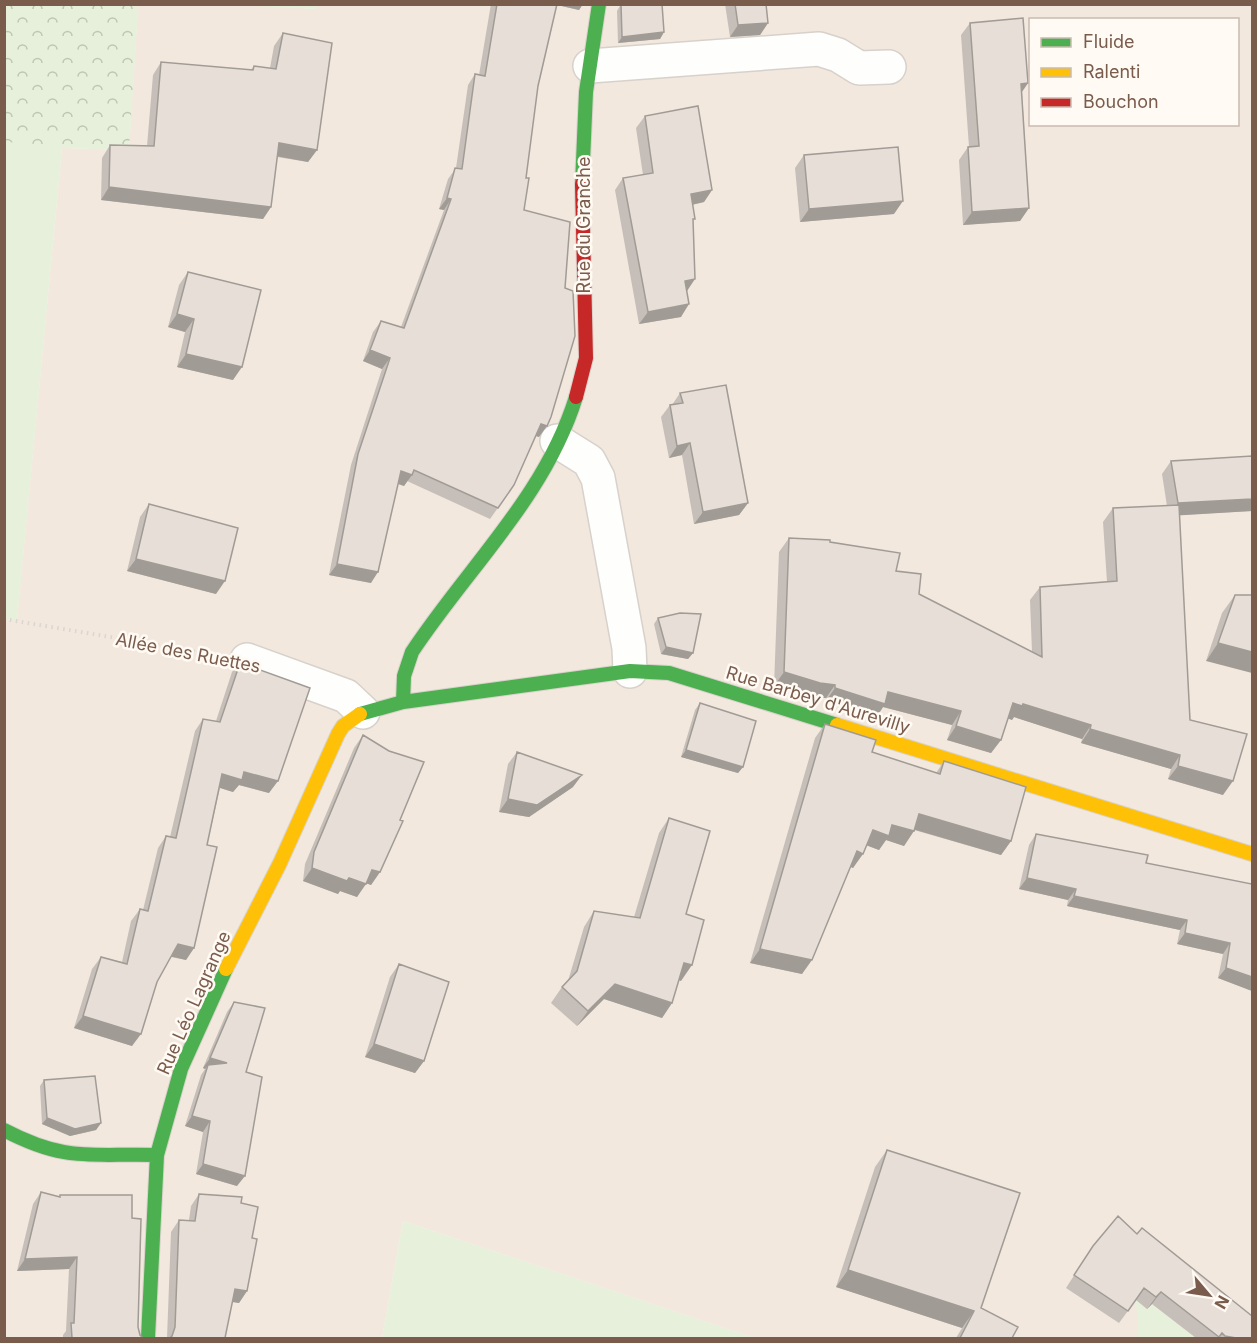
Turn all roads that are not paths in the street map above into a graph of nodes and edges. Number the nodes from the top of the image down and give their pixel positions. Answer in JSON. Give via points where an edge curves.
{"nodes":[{"id":1,"x":599,"y":4,"type":"edge"},
{"id":2,"x":590,"y":66,"type":"junction"},
{"id":3,"x":889,"y":67,"type":"dead end"},
{"id":4,"x":556,"y":441,"type":"junction"},
{"id":5,"x":246,"y":660,"type":"road end"},
{"id":6,"x":630,"y":671,"type":"junction"},
{"id":7,"x":403,"y":702,"type":"junction"},
{"id":8,"x":363,"y":712,"type":"junction"},
{"id":9,"x":1252,"y":854,"type":"edge"},
{"id":10,"x":4,"y":1130,"type":"edge"},
{"id":11,"x":157,"y":1155,"type":"junction"},
{"id":12,"x":148,"y":1338,"type":"edge"}],
"edges":[{"from":1,"to":2,"type":"street","name":"Rue du Granche"},
{"from":2,"to":3,"type":"street","via":[[819,49],[859,68]]},
{"from":2,"to":4,"type":"street","name":"Rue du Granche","via":[[581,201],[586,358]]},
{"from":4,"to":6,"type":"street","via":[[589,461],[598,478]]},
{"from":4,"to":7,"type":"street","name":"Rue du Granche","via":[[514,518],[412,652],[401,686]]},
{"from":5,"to":8,"type":"street","name":"Allée des Ruettes","via":[[346,696]]},
{"from":6,"to":7,"type":"street","name":"Rue Barbey d'Aurevilly"},
{"from":6,"to":9,"type":"street","name":"Rue Barbey d'Aurevilly","via":[[669,673]]},
{"from":7,"to":8,"type":"street","name":"Rue Barbey d'Aurevilly"},
{"from":8,"to":11,"type":"street","name":"Rue Léo Lagrange","via":[[338,734],[280,863],[220,981],[181,1069]]},
{"from":10,"to":11,"type":"street","via":[[67,1155]]},
{"from":11,"to":12,"type":"street","name":"Rue Léo Lagrange"}]}
